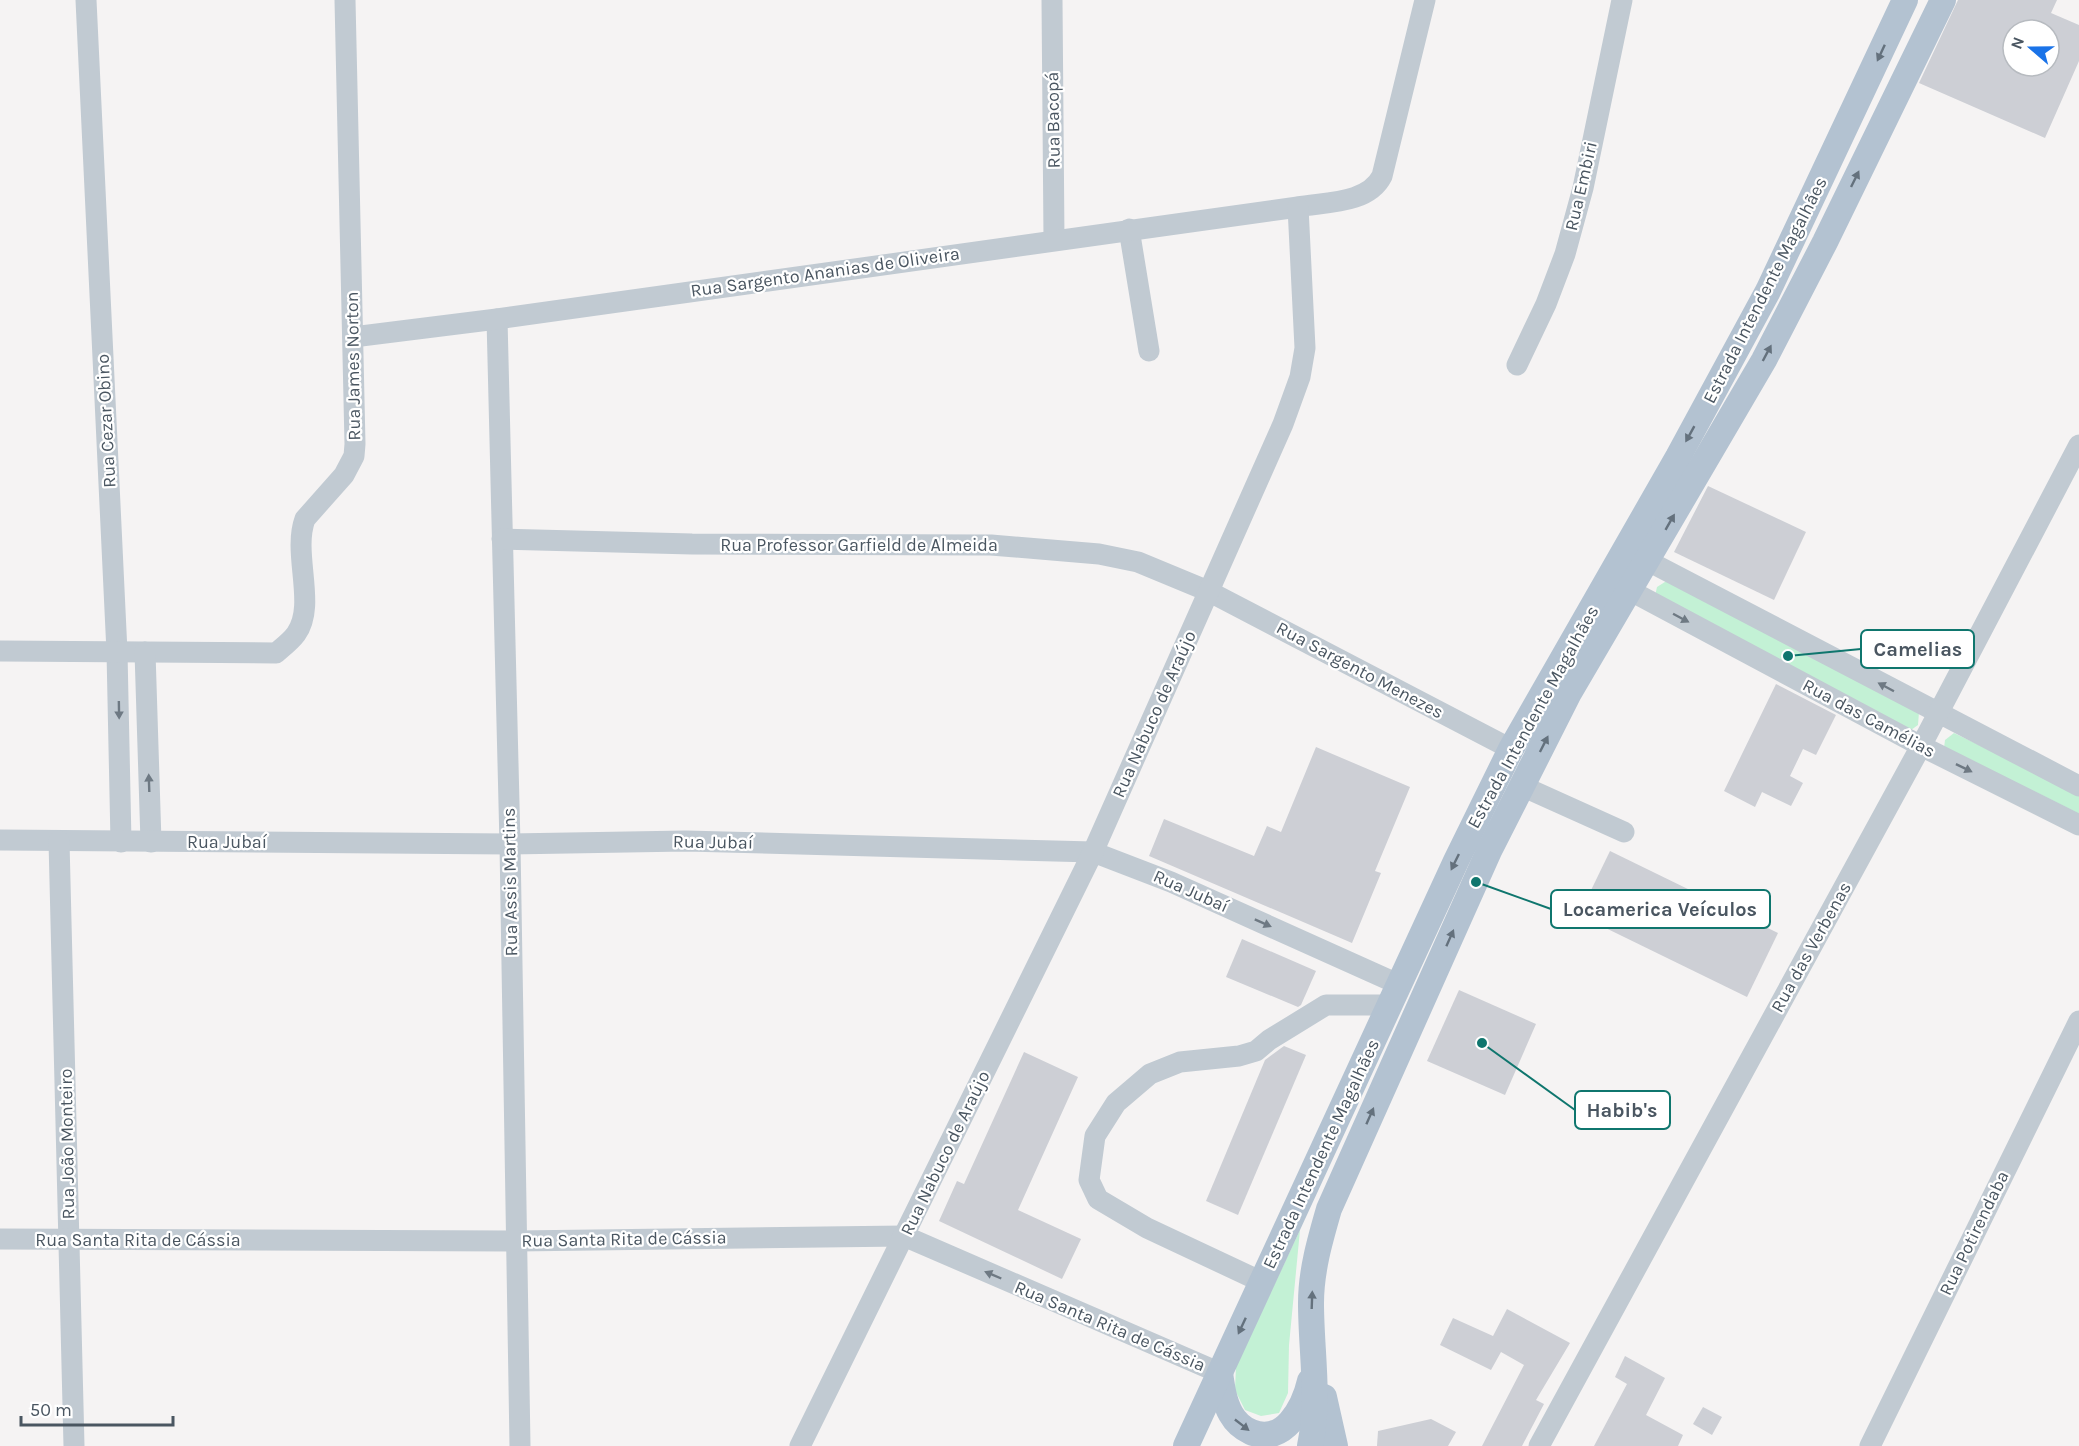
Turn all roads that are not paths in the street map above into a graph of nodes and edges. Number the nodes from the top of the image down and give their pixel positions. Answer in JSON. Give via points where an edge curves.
{"nodes":[{"id":1,"x":86,"y":0,"type":"edge"},
{"id":2,"x":345,"y":0,"type":"edge"},
{"id":3,"x":1052,"y":0,"type":"edge"},
{"id":4,"x":1425,"y":0,"type":"edge"},
{"id":5,"x":1623,"y":0,"type":"edge"},
{"id":6,"x":1905,"y":0,"type":"edge"},
{"id":7,"x":1942,"y":0,"type":"edge"},
{"id":8,"x":1298,"y":207,"type":"junction"},
{"id":9,"x":1129,"y":230,"type":"junction"},
{"id":10,"x":1054,"y":239,"type":"junction"},
{"id":11,"x":497,"y":319,"type":"junction"},
{"id":12,"x":353,"y":337,"type":"junction"},
{"id":13,"x":1149,"y":351,"type":"dead end"},
{"id":14,"x":1518,"y":365,"type":"dead end"},
{"id":15,"x":2079,"y":446,"type":"edge"},
{"id":16,"x":502,"y":539,"type":"junction"},
{"id":17,"x":1648,"y":561,"type":"junction"},
{"id":18,"x":1629,"y":590,"type":"junction"},
{"id":19,"x":1208,"y":591,"type":"junction"},
{"id":20,"x":0,"y":651,"type":"edge"},
{"id":21,"x":117,"y":652,"type":"junction"},
{"id":22,"x":145,"y":652,"type":"junction"},
{"id":23,"x":1938,"y":714,"type":"junction"},
{"id":24,"x":1921,"y":746,"type":"junction"},
{"id":25,"x":1511,"y":749,"type":"junction"},
{"id":26,"x":1522,"y":786,"type":"junction"},
{"id":27,"x":2079,"y":786,"type":"edge"},
{"id":28,"x":2079,"y":825,"type":"edge"},
{"id":29,"x":1624,"y":832,"type":"dead end"},
{"id":30,"x":0,"y":840,"type":"edge"},
{"id":31,"x":59,"y":841,"type":"junction"},
{"id":32,"x":121,"y":842,"type":"junction"},
{"id":33,"x":151,"y":842,"type":"junction"},
{"id":34,"x":510,"y":844,"type":"junction"},
{"id":35,"x":1093,"y":852,"type":"junction"},
{"id":36,"x":1393,"y":995,"type":"junction"},
{"id":37,"x":2079,"y":1021,"type":"edge"},
{"id":38,"x":904,"y":1236,"type":"junction"},
{"id":39,"x":0,"y":1239,"type":"edge"},
{"id":40,"x":516,"y":1240,"type":"junction"},
{"id":41,"x":69,"y":1241,"type":"junction"},
{"id":42,"x":1262,"y":1282,"type":"junction"},
{"id":43,"x":1315,"y":1359,"type":"junction"},
{"id":44,"x":1220,"y":1373,"type":"junction"},
{"id":45,"x":74,"y":1446,"type":"edge"},
{"id":46,"x":520,"y":1446,"type":"edge"},
{"id":47,"x":800,"y":1446,"type":"edge"},
{"id":48,"x":1186,"y":1446,"type":"edge"},
{"id":49,"x":1310,"y":1446,"type":"edge"},
{"id":50,"x":1335,"y":1446,"type":"edge"},
{"id":51,"x":1539,"y":1446,"type":"edge"},
{"id":52,"x":1870,"y":1446,"type":"edge"}],
"edges":[{"from":1,"to":21,"type":"street","name":"Rua Cezar Obino"},
{"from":2,"to":12,"type":"street","name":"Rua James Norton"},
{"from":3,"to":10,"type":"street","name":"Rua Bacopá"},
{"from":4,"to":8,"type":"street","via":[[1378,184],[1360,196]]},
{"from":5,"to":14,"type":"street","name":"Rua Embiri","via":[[1565,254]]},
{"from":6,"to":25,"type":"main road","name":"Estrada Intendente Magalhães","one_way":true,"via":[[1768,291]]},
{"from":17,"to":7,"type":"main road","name":"Estrada Intendente Magalhães","one_way":true,"via":[[1769,350]]},
{"from":8,"to":9,"type":"street","name":"Rua Sargento Ananias de Oliveira"},
{"from":8,"to":19,"type":"street","name":"Rua Nabuco de Araújo","via":[[1305,314],[1300,377]]},
{"from":9,"to":10,"type":"street","name":"Rua Sargento Ananias de Oliveira"},
{"from":9,"to":13,"type":"street"},
{"from":10,"to":11,"type":"street","name":"Rua Sargento Ananias de Oliveira"},
{"from":11,"to":12,"type":"street","name":"Rua Sargento Ananias de Oliveira"},
{"from":11,"to":16,"type":"street","name":"Rua Assis Martins"},
{"from":12,"to":22,"type":"street","name":"Rua James Norton","via":[[354,456],[344,475],[304,519],[300,555],[305,613],[296,634],[276,653]]},
{"from":15,"to":23,"type":"street","name":"Rua das Verbenas"},
{"from":16,"to":19,"type":"street","name":"Rua Professor Garfield de Almeida","via":[[1053,549],[1138,562]]},
{"from":16,"to":34,"type":"street","name":"Rua Assis Martins"},
{"from":17,"to":18,"type":"main road","name":"Estrada Intendente Magalhães"},
{"from":23,"to":17,"type":"street","name":"Rua das Camélias","one_way":true},
{"from":18,"to":24,"type":"street","name":"Rua das Camélias","one_way":true},
{"from":26,"to":18,"type":"main road","name":"Estrada Intendente Magalhães","one_way":true,"via":[[1569,693]]},
{"from":19,"to":25,"type":"street","name":"Rua Sargento Menezes"},
{"from":19,"to":35,"type":"street","name":"Rua Nabuco de Araújo"},
{"from":20,"to":21,"type":"street","name":"Rua James Norton"},
{"from":21,"to":22,"type":"street","name":"Rua James Norton"},
{"from":21,"to":32,"type":"street","name":"Rua Cezar Obino","one_way":true},
{"from":33,"to":22,"type":"street","one_way":true},
{"from":23,"to":24,"type":"street","name":"Rua das Verbenas"},
{"from":23,"to":27,"type":"street","name":"Rua das Camélias"},
{"from":24,"to":28,"type":"street","name":"Rua das Camélias","one_way":true},
{"from":24,"to":51,"type":"street","name":"Rua das Verbenas"},
{"from":25,"to":36,"type":"main road","name":"Estrada Intendente Magalhães","one_way":true},
{"from":26,"to":29,"type":"street"},
{"from":43,"to":26,"type":"main road","name":"Estrada Intendente Magalhães","one_way":true,"via":[[1311,1302],[1316,1256],[1329,1209],[1489,851]]},
{"from":30,"to":31,"type":"street","name":"Rua Jubaí"},
{"from":31,"to":32,"type":"street","name":"Rua Jubaí"},
{"from":31,"to":41,"type":"street","name":"Rua João Monteiro"},
{"from":32,"to":33,"type":"street","name":"Rua Jubaí"},
{"from":33,"to":34,"type":"street","name":"Rua Jubaí"},
{"from":34,"to":35,"type":"street","name":"Rua Jubaí","via":[[686,841]]},
{"from":34,"to":40,"type":"street","name":"Rua Assis Martins"},
{"from":35,"to":36,"type":"street","name":"Rua Jubaí","one_way":true,"via":[[1171,882]]},
{"from":35,"to":38,"type":"street","name":"Rua Nabuco de Araújo"},
{"from":36,"to":42,"type":"main road","name":"Estrada Intendente Magalhães"},
{"from":36,"to":42,"type":"street","via":[[1326,1005],[1256,1051],[1179,1062],[1150,1074],[1116,1102],[1095,1136],[1089,1180],[1098,1199],[1147,1228]]},
{"from":37,"to":52,"type":"street","name":"Rua Potirendaba"},
{"from":38,"to":40,"type":"street","name":"Rua Santa Rita de Cássia"},
{"from":44,"to":38,"type":"street","name":"Rua Santa Rita de Cássia","one_way":true},
{"from":38,"to":47,"type":"street","name":"Rua Nabuco de Araújo"},
{"from":39,"to":41,"type":"street","name":"Rua Santa Rita de Cássia"},
{"from":40,"to":41,"type":"street","name":"Rua Santa Rita de Cássia"},
{"from":40,"to":46,"type":"street","name":"Rua Assis Martins"},
{"from":41,"to":45,"type":"street","name":"Rua João Monteiro"},
{"from":42,"to":44,"type":"main road","name":"Estrada Intendente Magalhães","one_way":true},
{"from":44,"to":43,"type":"main road","one_way":true,"via":[[1230,1413],[1241,1427],[1258,1434],[1272,1433],[1287,1426],[1299,1411]]},
{"from":43,"to":49,"type":"main road","name":"Estrada Intendente Magalhães","via":[[1315,1422]]},
{"from":43,"to":50,"type":"main road"},
{"from":44,"to":48,"type":"main road","name":"Estrada Intendente Magalhães"}]}
